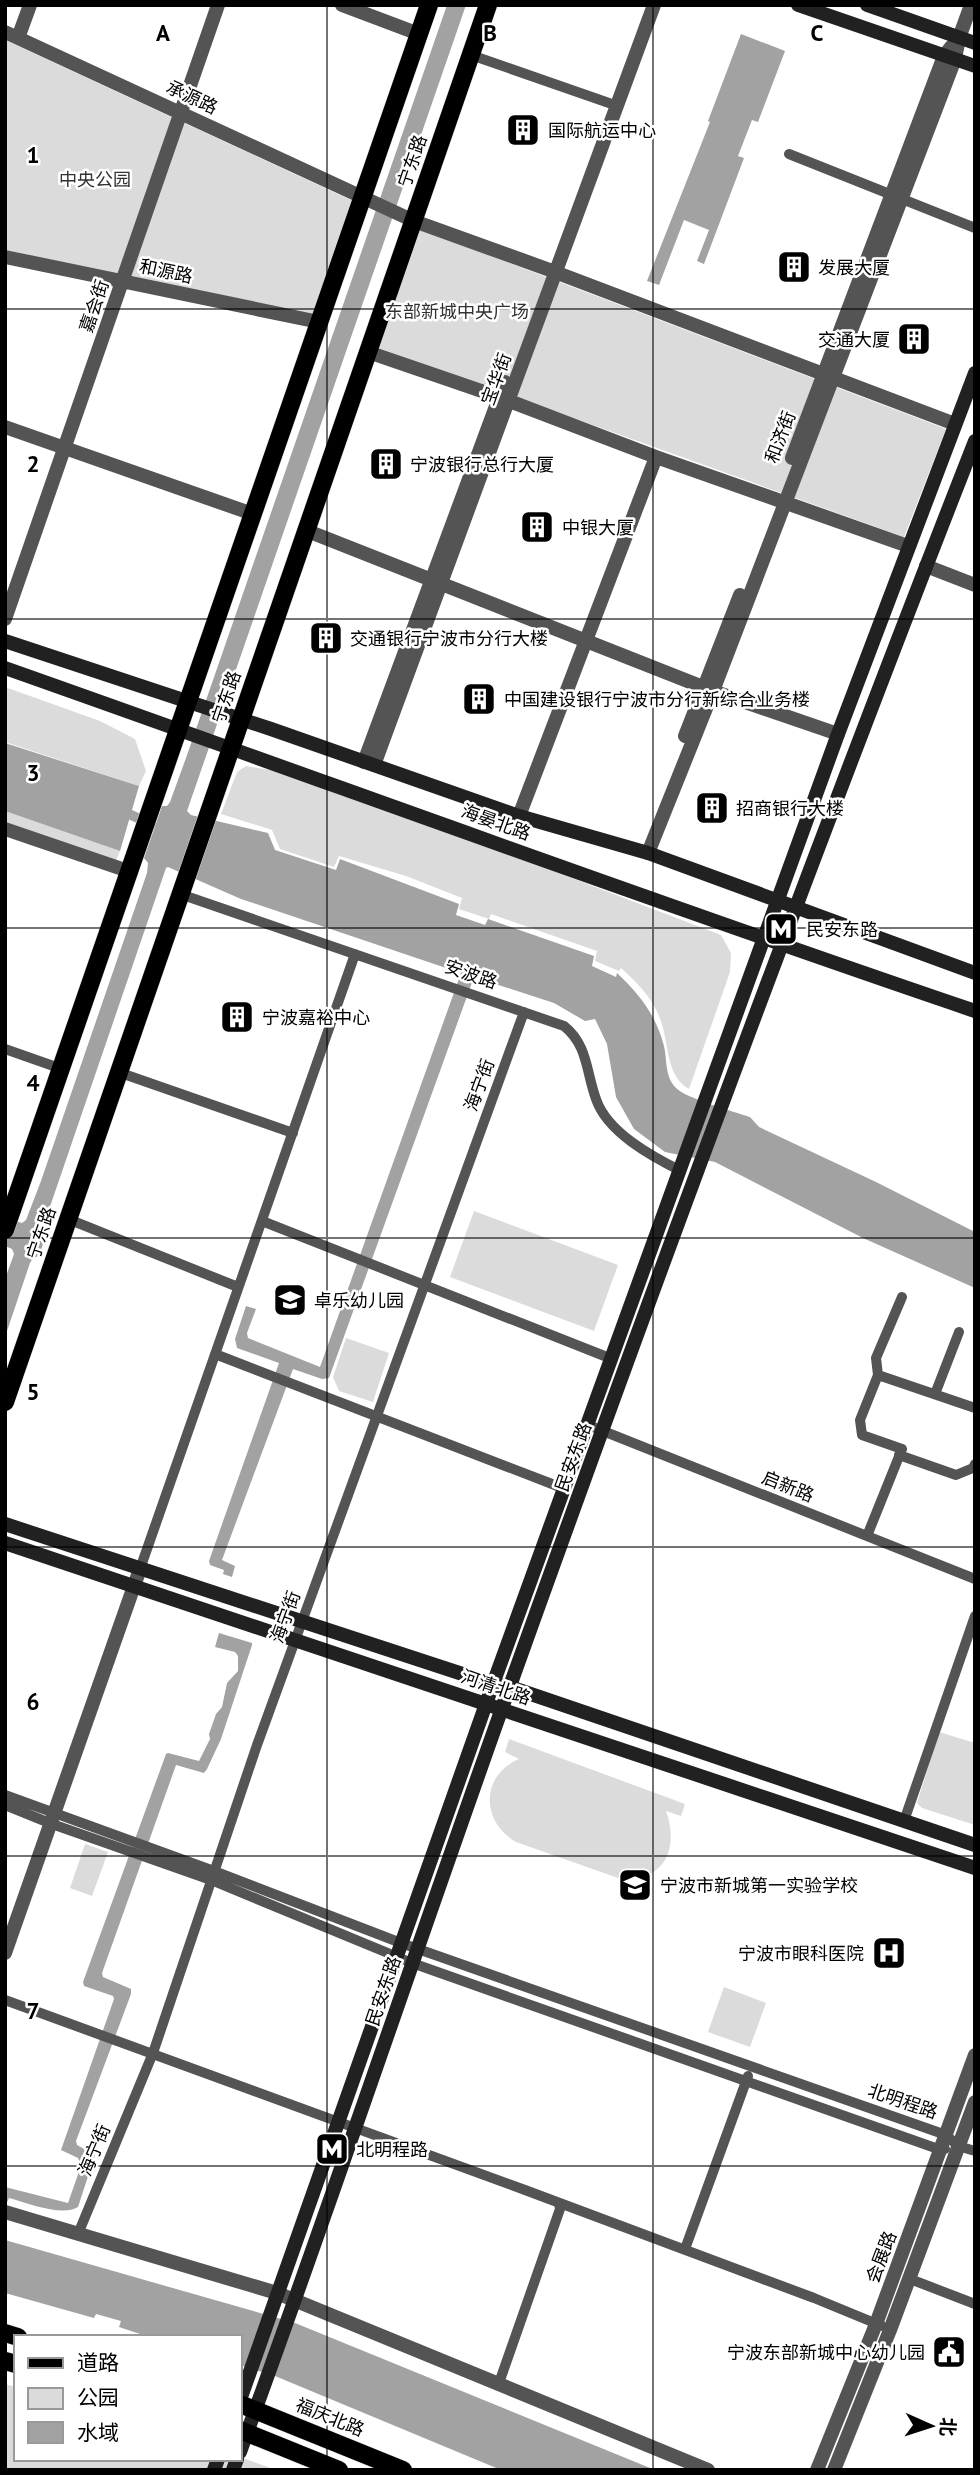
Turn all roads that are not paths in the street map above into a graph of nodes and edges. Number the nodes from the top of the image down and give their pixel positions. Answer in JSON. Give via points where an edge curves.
{"nodes":[{"id":1,"x":30,"y":5,"type":"edge"},
{"id":2,"x":219,"y":5,"type":"edge"},
{"id":3,"x":342,"y":5,"type":"edge"},
{"id":4,"x":429,"y":5,"type":"edge"},
{"id":5,"x":488,"y":5,"type":"edge"},
{"id":6,"x":645,"y":5,"type":"edge"},
{"id":7,"x":654,"y":5,"type":"edge"},
{"id":8,"x":798,"y":5,"type":"edge"},
{"id":9,"x":867,"y":5,"type":"edge"},
{"id":10,"x":971,"y":5,"type":"edge"},
{"id":11,"x":419,"y":34,"type":"junction"},
{"id":12,"x":12,"y":35,"type":"edge"},
{"id":13,"x":959,"y":38,"type":"junction"},
{"id":14,"x":975,"y":43,"type":"edge"},
{"id":15,"x":471,"y":55,"type":"junction"},
{"id":16,"x":949,"y":57,"type":"junction"},
{"id":17,"x":975,"y":66,"type":"edge"},
{"id":18,"x":609,"y":103,"type":"junction"},
{"id":19,"x":181,"y":113,"type":"junction"},
{"id":20,"x":789,"y":154,"type":"dead end"},
{"id":21,"x":363,"y":197,"type":"junction"},
{"id":22,"x":897,"y":197,"type":"junction"},
{"id":23,"x":414,"y":221,"type":"junction"},
{"id":24,"x":975,"y":228,"type":"edge"},
{"id":25,"x":5,"y":257,"type":"edge"},
{"id":26,"x":552,"y":270,"type":"junction"},
{"id":27,"x":123,"y":281,"type":"junction"},
{"id":28,"x":319,"y":322,"type":"junction"},
{"id":29,"x":368,"y":352,"type":"junction"},
{"id":30,"x":975,"y":373,"type":"edge"},
{"id":31,"x":829,"y":376,"type":"junction"},
{"id":32,"x":504,"y":399,"type":"junction"},
{"id":33,"x":955,"y":424,"type":"junction"},
{"id":34,"x":5,"y":427,"type":"edge"},
{"id":35,"x":975,"y":442,"type":"edge"},
{"id":36,"x":65,"y":448,"type":"junction"},
{"id":37,"x":656,"y":457,"type":"junction"},
{"id":38,"x":782,"y":500,"type":"junction"},
{"id":39,"x":253,"y":514,"type":"junction"},
{"id":40,"x":305,"y":530,"type":"junction"},
{"id":41,"x":908,"y":546,"type":"junction"},
{"id":42,"x":926,"y":566,"type":"junction"},
{"id":43,"x":437,"y":580,"type":"junction"},
{"id":44,"x":975,"y":585,"type":"edge"},
{"id":45,"x":5,"y":619,"type":"edge"},
{"id":46,"x":5,"y":641,"type":"edge"},
{"id":47,"x":586,"y":641,"type":"junction"},
{"id":48,"x":5,"y":668,"type":"edge"},
{"id":49,"x":709,"y":689,"type":"junction"},
{"id":50,"x":187,"y":702,"type":"junction"},
{"id":51,"x":241,"y":720,"type":"junction"},
{"id":52,"x":178,"y":729,"type":"junction"},
{"id":53,"x":838,"y":734,"type":"junction"},
{"id":54,"x":231,"y":747,"type":"junction"},
{"id":55,"x":369,"y":763,"type":"junction"},
{"id":56,"x":519,"y":816,"type":"junction"},
{"id":57,"x":5,"y":829,"type":"edge"},
{"id":58,"x":644,"y":852,"type":"junction"},
{"id":59,"x":131,"y":872,"type":"junction"},
{"id":60,"x":180,"y":894,"type":"junction"},
{"id":61,"x":779,"y":902,"type":"junction"},
{"id":62,"x":796,"y":908,"type":"junction"},
{"id":63,"x":765,"y":940,"type":"junction"},
{"id":64,"x":781,"y":946,"type":"junction"},
{"id":65,"x":355,"y":954,"type":"junction"},
{"id":66,"x":975,"y":973,"type":"edge"},
{"id":67,"x":523,"y":1012,"type":"junction"},
{"id":68,"x":975,"y":1012,"type":"edge"},
{"id":69,"x":5,"y":1049,"type":"edge"},
{"id":70,"x":62,"y":1069,"type":"junction"},
{"id":71,"x":118,"y":1072,"type":"junction"},
{"id":72,"x":293,"y":1133,"type":"junction"},
{"id":73,"x":681,"y":1171,"type":"junction"},
{"id":74,"x":10,"y":1202,"type":"edge"},
{"id":75,"x":68,"y":1219,"type":"junction"},
{"id":76,"x":262,"y":1221,"type":"junction"},
{"id":77,"x":5,"y":1230,"type":"edge"},
{"id":78,"x":424,"y":1285,"type":"junction"},
{"id":79,"x":239,"y":1287,"type":"junction"},
{"id":80,"x":902,"y":1297,"type":"dead end"},
{"id":81,"x":959,"y":1332,"type":"dead end"},
{"id":82,"x":215,"y":1354,"type":"junction"},
{"id":83,"x":612,"y":1359,"type":"junction"},
{"id":84,"x":878,"y":1375,"type":"junction"},
{"id":85,"x":935,"y":1394,"type":"junction"},
{"id":86,"x":5,"y":1402,"type":"edge"},
{"id":87,"x":975,"y":1408,"type":"edge"},
{"id":88,"x":376,"y":1417,"type":"junction"},
{"id":89,"x":588,"y":1425,"type":"junction"},
{"id":90,"x":603,"y":1431,"type":"junction"},
{"id":91,"x":899,"y":1455,"type":"junction"},
{"id":92,"x":975,"y":1464,"type":"edge"},
{"id":93,"x":565,"y":1489,"type":"junction"},
{"id":94,"x":5,"y":1524,"type":"edge"},
{"id":95,"x":867,"y":1536,"type":"junction"},
{"id":96,"x":5,"y":1543,"type":"edge"},
{"id":97,"x":140,"y":1569,"type":"junction"},
{"id":98,"x":975,"y":1579,"type":"edge"},
{"id":99,"x":134,"y":1586,"type":"junction"},
{"id":100,"x":975,"y":1616,"type":"edge"},
{"id":101,"x":302,"y":1622,"type":"junction"},
{"id":102,"x":295,"y":1640,"type":"junction"},
{"id":103,"x":493,"y":1684,"type":"junction"},
{"id":104,"x":510,"y":1688,"type":"junction"},
{"id":105,"x":486,"y":1704,"type":"junction"},
{"id":106,"x":502,"y":1709,"type":"junction"},
{"id":107,"x":5,"y":1795,"type":"edge"},
{"id":108,"x":5,"y":1805,"type":"edge"},
{"id":109,"x":54,"y":1819,"type":"junction"},
{"id":110,"x":904,"y":1821,"type":"junction"},
{"id":111,"x":975,"y":1845,"type":"edge"},
{"id":112,"x":975,"y":1868,"type":"edge"},
{"id":113,"x":213,"y":1875,"type":"junction"},
{"id":114,"x":399,"y":1950,"type":"junction"},
{"id":115,"x":5,"y":1953,"type":"edge"},
{"id":116,"x":415,"y":1956,"type":"junction"},
{"id":117,"x":5,"y":2000,"type":"edge"},
{"id":118,"x":153,"y":2053,"type":"junction"},
{"id":119,"x":975,"y":2055,"type":"edge"},
{"id":120,"x":751,"y":2067,"type":"junction"},
{"id":121,"x":747,"y":2080,"type":"junction"},
{"id":122,"x":975,"y":2102,"type":"edge"},
{"id":123,"x":338,"y":2120,"type":"junction"},
{"id":124,"x":357,"y":2127,"type":"junction"},
{"id":125,"x":946,"y":2135,"type":"junction"},
{"id":126,"x":958,"y":2146,"type":"junction"},
{"id":127,"x":941,"y":2150,"type":"junction"},
{"id":128,"x":975,"y":2151,"type":"edge"},
{"id":129,"x":559,"y":2203,"type":"junction"},
{"id":130,"x":5,"y":2212,"type":"edge"},
{"id":131,"x":78,"y":2234,"type":"junction"},
{"id":132,"x":685,"y":2249,"type":"junction"},
{"id":133,"x":910,"y":2279,"type":"junction"},
{"id":134,"x":277,"y":2293,"type":"junction"},
{"id":135,"x":294,"y":2300,"type":"junction"},
{"id":136,"x":975,"y":2304,"type":"edge"},
{"id":137,"x":876,"y":2324,"type":"junction"},
{"id":138,"x":890,"y":2330,"type":"junction"},
{"id":139,"x":499,"y":2383,"type":"junction"},
{"id":140,"x":245,"y":2404,"type":"edge"},
{"id":141,"x":243,"y":2431,"type":"edge"},
{"id":142,"x":339,"y":2470,"type":"edge"},
{"id":143,"x":403,"y":2470,"type":"edge"},
{"id":144,"x":708,"y":2470,"type":"edge"},
{"id":145,"x":817,"y":2470,"type":"edge"},
{"id":146,"x":834,"y":2470,"type":"edge"}],
"edges":[{"from":1,"to":12,"type":"street"},
{"from":2,"to":19,"type":"street","name":"嘉会街"},
{"from":3,"to":11,"type":"street"},
{"from":4,"to":11,"type":"main road","name":"宁东路"},
{"from":5,"to":15,"type":"main road","name":"宁东路"},
{"from":6,"to":18,"type":"street","name":"宝华街"},
{"from":7,"to":26,"type":"street","name":"宝华街"},
{"from":8,"to":16,"type":"main road"},
{"from":9,"to":13,"type":"main road"},
{"from":10,"to":13,"type":"street","name":"和济街"},
{"from":11,"to":21,"type":"main road","name":"宁东路"},
{"from":12,"to":19,"type":"street","name":"承源路"},
{"from":13,"to":14,"type":"main road"},
{"from":13,"to":16,"type":"street","name":"和济街"},
{"from":15,"to":18,"type":"street"},
{"from":15,"to":23,"type":"main road","name":"宁东路"},
{"from":16,"to":17,"type":"main road"},
{"from":16,"to":22,"type":"street","name":"和济街"},
{"from":18,"to":26,"type":"street","name":"宝华街"},
{"from":19,"to":21,"type":"street","name":"承源路"},
{"from":19,"to":27,"type":"street","name":"嘉会街"},
{"from":20,"to":22,"type":"street"},
{"from":21,"to":23,"type":"street","name":"承源路"},
{"from":21,"to":28,"type":"main road","name":"宁东路"},
{"from":22,"to":24,"type":"street"},
{"from":22,"to":31,"type":"street","name":"和济街"},
{"from":23,"to":26,"type":"street","name":"承源路"},
{"from":23,"to":29,"type":"main road","name":"宁东路"},
{"from":25,"to":27,"type":"street","name":"和源路"},
{"from":26,"to":31,"type":"street","name":"承源路"},
{"from":26,"to":32,"type":"street","name":"宝华街"},
{"from":27,"to":28,"type":"street","name":"和源路"},
{"from":27,"to":36,"type":"street","name":"嘉会街"},
{"from":28,"to":39,"type":"main road","name":"宁东路"},
{"from":29,"to":32,"type":"street"},
{"from":29,"to":40,"type":"main road","name":"宁东路"},
{"from":30,"to":33,"type":"main road"},
{"from":31,"to":33,"type":"street","name":"承源路"},
{"from":31,"to":38,"type":"street","name":"和济街"},
{"from":32,"to":37,"type":"street"},
{"from":32,"to":43,"type":"street","name":"宝华街"},
{"from":33,"to":41,"type":"main road","name":"民安东路"},
{"from":34,"to":36,"type":"street"},
{"from":35,"to":42,"type":"main road","name":"民安东路"},
{"from":36,"to":39,"type":"street"},
{"from":36,"to":45,"type":"street","name":"嘉会街"},
{"from":37,"to":38,"type":"street"},
{"from":37,"to":47,"type":"street"},
{"from":38,"to":41,"type":"street"},
{"from":38,"to":49,"type":"street","name":"和济街"},
{"from":39,"to":50,"type":"main road","name":"宁东路"},
{"from":40,"to":43,"type":"street"},
{"from":40,"to":51,"type":"main road","name":"宁东路"},
{"from":41,"to":53,"type":"main road","name":"民安东路"},
{"from":42,"to":44,"type":"street"},
{"from":42,"to":62,"type":"main road","name":"民安东路"},
{"from":43,"to":47,"type":"street"},
{"from":43,"to":55,"type":"street","name":"宝华街"},
{"from":46,"to":50,"type":"main road","name":"海晏北路"},
{"from":47,"to":49,"type":"street"},
{"from":47,"to":56,"type":"street"},
{"from":48,"to":52,"type":"main road","name":"海晏北路"},
{"from":49,"to":53,"type":"street"},
{"from":49,"to":58,"type":"street","name":"和济街"},
{"from":50,"to":51,"type":"main road","name":"海晏北路"},
{"from":50,"to":52,"type":"main road","name":"宁东路"},
{"from":51,"to":54,"type":"main road","name":"宁东路"},
{"from":51,"to":55,"type":"main road","name":"海晏北路"},
{"from":52,"to":54,"type":"main road","name":"海晏北路"},
{"from":52,"to":59,"type":"main road","name":"宁东路"},
{"from":53,"to":61,"type":"main road","name":"民安东路"},
{"from":54,"to":60,"type":"main road","name":"宁东路"},
{"from":54,"to":63,"type":"main road","name":"海晏北路"},
{"from":55,"to":56,"type":"main road","name":"海晏北路"},
{"from":56,"to":58,"type":"main road","name":"海晏北路"},
{"from":57,"to":59,"type":"street"},
{"from":58,"to":61,"type":"main road","name":"海晏北路"},
{"from":59,"to":70,"type":"main road","name":"宁东路"},
{"from":60,"to":65,"type":"street","name":"安波路"},
{"from":60,"to":71,"type":"main road","name":"宁东路"},
{"from":61,"to":62,"type":"main road","name":"海晏北路"},
{"from":61,"to":63,"type":"main road","name":"民安东路"},
{"from":62,"to":64,"type":"main road","name":"民安东路"},
{"from":62,"to":66,"type":"main road","name":"海晏北路"},
{"from":63,"to":64,"type":"main road","name":"海晏北路"},
{"from":63,"to":73,"type":"main road","name":"民安东路"},
{"from":64,"to":68,"type":"main road","name":"海晏北路"},
{"from":64,"to":90,"type":"main road","name":"民安东路"},
{"from":65,"to":67,"type":"street","name":"安波路"},
{"from":65,"to":72,"type":"street"},
{"from":67,"to":73,"type":"street","name":"安波路","via":[[571,1032],[586,1058],[600,1108],[623,1135]]},
{"from":67,"to":78,"type":"street","name":"海宁街"},
{"from":69,"to":70,"type":"street"},
{"from":70,"to":74,"type":"main road","name":"宁东路"},
{"from":71,"to":72,"type":"street"},
{"from":71,"to":75,"type":"main road","name":"宁东路"},
{"from":72,"to":76,"type":"street"},
{"from":73,"to":83,"type":"main road","name":"民安东路"},
{"from":74,"to":77,"type":"main road","name":"宁东路"},
{"from":75,"to":79,"type":"street"},
{"from":75,"to":86,"type":"main road","name":"宁东路"},
{"from":76,"to":78,"type":"street"},
{"from":76,"to":79,"type":"street"},
{"from":78,"to":83,"type":"street"},
{"from":78,"to":88,"type":"street","name":"海宁街"},
{"from":79,"to":82,"type":"street"},
{"from":80,"to":84,"type":"street","via":[[876,1358]]},
{"from":81,"to":85,"type":"street"},
{"from":82,"to":88,"type":"street"},
{"from":82,"to":97,"type":"street"},
{"from":83,"to":89,"type":"main road","name":"民安东路"},
{"from":84,"to":85,"type":"street"},
{"from":84,"to":91,"type":"street","via":[[860,1420],[862,1435],[902,1449]]},
{"from":85,"to":87,"type":"street"},
{"from":88,"to":93,"type":"street"},
{"from":88,"to":101,"type":"street","name":"海宁街"},
{"from":89,"to":90,"type":"street","name":"启新路"},
{"from":89,"to":93,"type":"main road","name":"民安东路"},
{"from":90,"to":95,"type":"street","name":"启新路"},
{"from":90,"to":104,"type":"main road","name":"民安东路"},
{"from":91,"to":92,"type":"street","via":[[956,1475]]},
{"from":91,"to":95,"type":"street"},
{"from":93,"to":103,"type":"main road","name":"民安东路"},
{"from":94,"to":97,"type":"main road","name":"河清北路"},
{"from":95,"to":98,"type":"street","name":"启新路"},
{"from":96,"to":99,"type":"main road","name":"河清北路"},
{"from":97,"to":99,"type":"street"},
{"from":97,"to":101,"type":"main road","name":"河清北路"},
{"from":99,"to":102,"type":"main road","name":"河清北路"},
{"from":99,"to":109,"type":"street"},
{"from":100,"to":110,"type":"street"},
{"from":101,"to":102,"type":"street","name":"海宁街"},
{"from":101,"to":103,"type":"main road","name":"河清北路"},
{"from":102,"to":105,"type":"main road","name":"河清北路"},
{"from":102,"to":113,"type":"street","name":"海宁街"},
{"from":103,"to":104,"type":"main road","name":"河清北路"},
{"from":103,"to":105,"type":"main road","name":"民安东路"},
{"from":104,"to":106,"type":"main road","name":"民安东路"},
{"from":104,"to":110,"type":"main road","name":"河清北路"},
{"from":105,"to":106,"type":"main road","name":"河清北路"},
{"from":105,"to":114,"type":"main road","name":"民安东路"},
{"from":106,"to":112,"type":"main road","name":"河清北路"},
{"from":106,"to":116,"type":"main road","name":"民安东路"},
{"from":107,"to":109,"type":"street","name":"北明程路"},
{"from":108,"to":109,"type":"street","name":"北明程路"},
{"from":109,"to":113,"type":"street","name":"北明程路"},
{"from":109,"to":115,"type":"street"},
{"from":110,"to":111,"type":"main road","name":"河清北路"},
{"from":113,"to":114,"type":"street","name":"北明程路"},
{"from":113,"to":118,"type":"street","name":"海宁街"},
{"from":114,"to":116,"type":"street","name":"北明程路"},
{"from":114,"to":123,"type":"main road","name":"民安东路"},
{"from":116,"to":120,"type":"street","name":"北明程路"},
{"from":116,"to":121,"type":"street","name":"北明程路"},
{"from":116,"to":124,"type":"main road","name":"民安东路"},
{"from":117,"to":118,"type":"street"},
{"from":118,"to":123,"type":"street"},
{"from":118,"to":131,"type":"street","name":"海宁街"},
{"from":119,"to":125,"type":"street","name":"会展路"},
{"from":120,"to":121,"type":"street"},
{"from":120,"to":125,"type":"street","name":"北明程路"},
{"from":121,"to":127,"type":"street","name":"北明程路"},
{"from":121,"to":132,"type":"street"},
{"from":122,"to":126,"type":"street","name":"会展路"},
{"from":123,"to":124,"type":"street"},
{"from":123,"to":134,"type":"main road","name":"民安东路"},
{"from":124,"to":129,"type":"street"},
{"from":124,"to":135,"type":"main road","name":"民安东路"},
{"from":125,"to":126,"type":"street","name":"北明程路"},
{"from":125,"to":127,"type":"street","name":"会展路"},
{"from":126,"to":127,"type":"street","name":"北明程路"},
{"from":126,"to":128,"type":"street","name":"北明程路"},
{"from":126,"to":133,"type":"street","name":"会展路"},
{"from":127,"to":137,"type":"street","name":"会展路"},
{"from":129,"to":132,"type":"street"},
{"from":129,"to":139,"type":"street"},
{"from":130,"to":131,"type":"street"},
{"from":131,"to":134,"type":"street"},
{"from":132,"to":137,"type":"street"},
{"from":133,"to":136,"type":"street"},
{"from":133,"to":138,"type":"street","name":"会展路"},
{"from":134,"to":135,"type":"street"},
{"from":134,"to":140,"type":"main road","name":"民安东路","via":[[248,2377]]},
{"from":135,"to":139,"type":"street"},
{"from":135,"to":140,"type":"main road","name":"民安东路","via":[[264,2383]]},
{"from":137,"to":138,"type":"street"},
{"from":137,"to":145,"type":"street","name":"会展路"},
{"from":138,"to":146,"type":"street","name":"会展路"},
{"from":139,"to":144,"type":"street"},
{"from":140,"to":141,"type":"main road","name":"民安东路"},
{"from":140,"to":143,"type":"main road","name":"福庆北路"},
{"from":141,"to":142,"type":"main road"}]}
